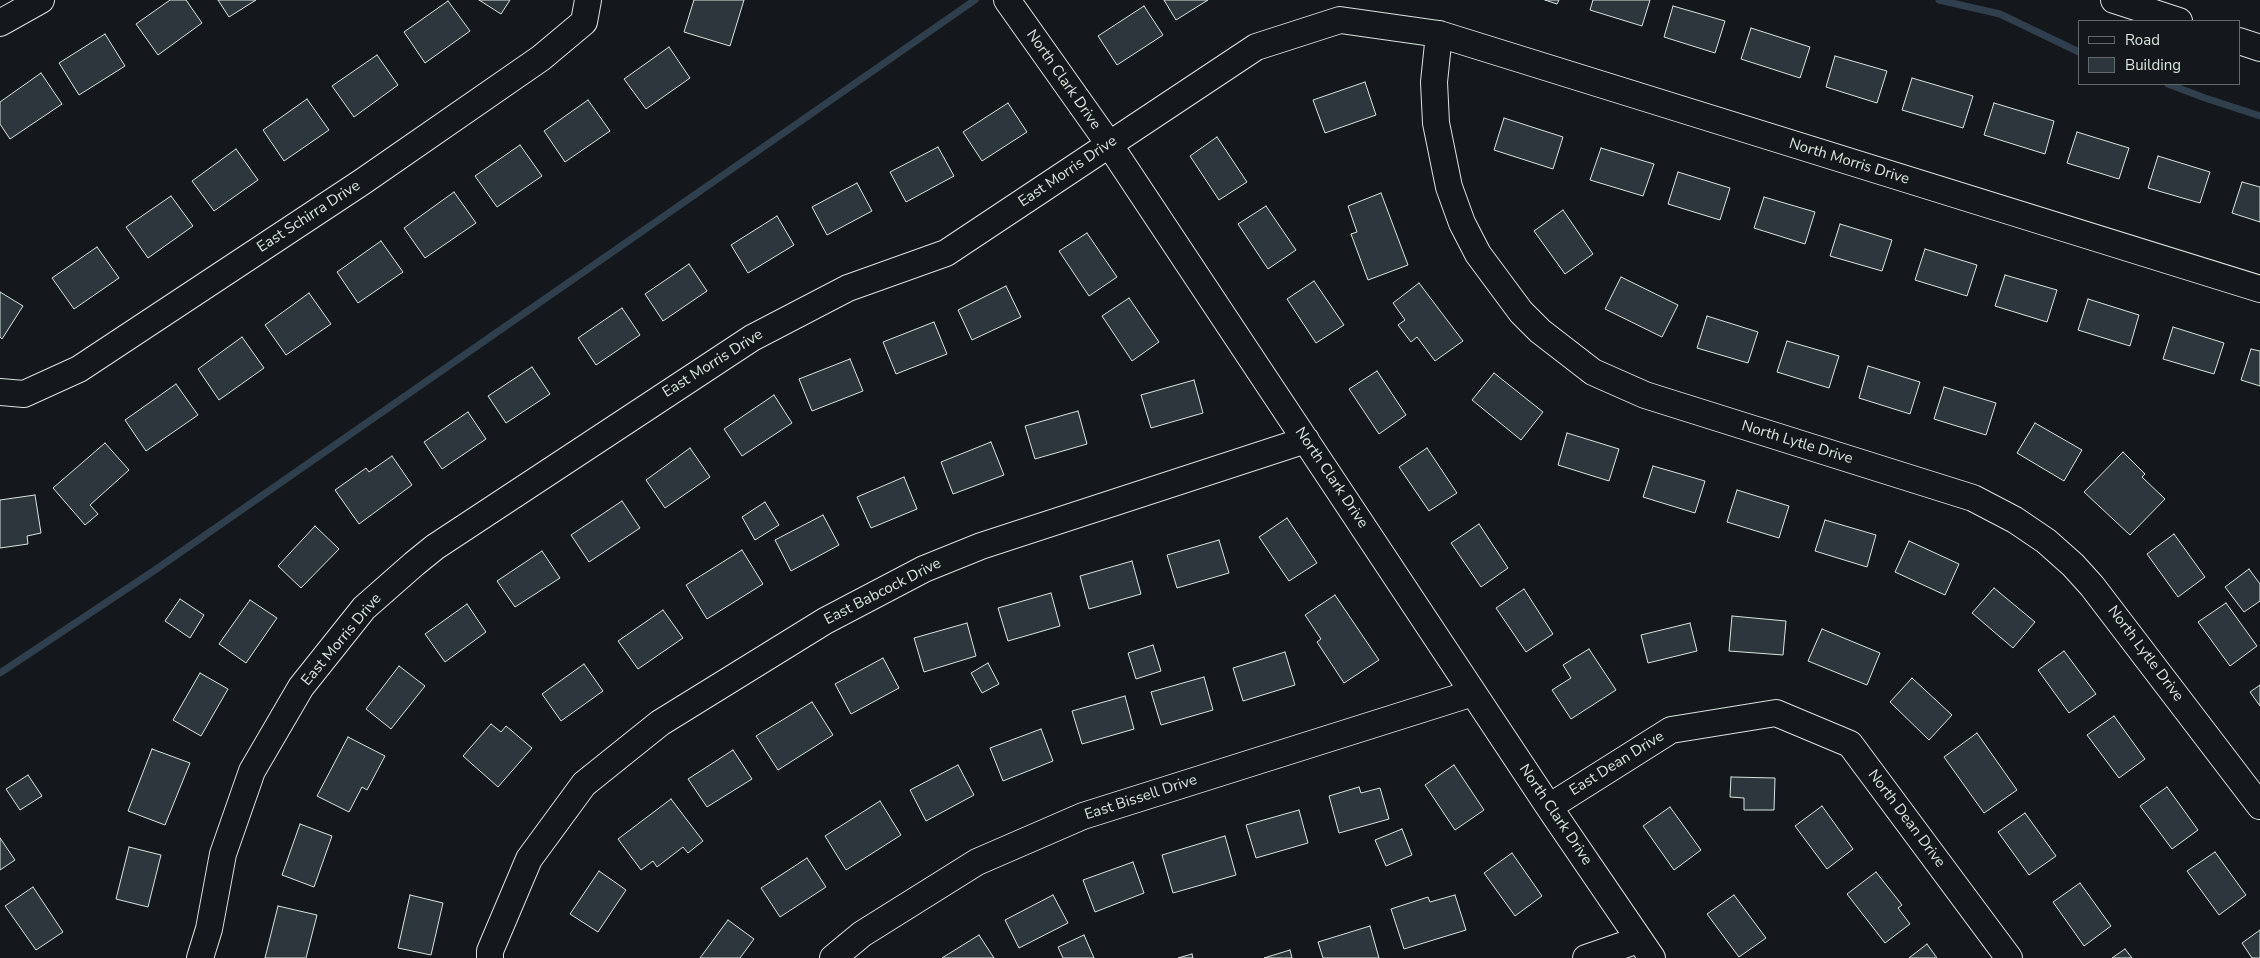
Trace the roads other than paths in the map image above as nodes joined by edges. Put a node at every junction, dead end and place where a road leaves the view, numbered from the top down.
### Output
1 (41, 0) edge
2 (588, 0) edge
3 (1007, 0) edge
4 (2114, 0) edge
5 (2176, 20) edge
6 (0, 23) edge
7 (1439, 34) junction
8 (2240, 41) edge
9 (2260, 48) edge
10 (1109, 144) junction
11 (2260, 289) edge
12 (0, 392) edge
13 (1306, 440) junction
14 (1473, 693) junction
15 (1776, 713) joint
16 (2260, 806) edge
17 (1549, 807) junction
18 (1645, 949) edge
19 (200, 958) edge
20 (490, 958) edge
21 (833, 958) edge
22 (1586, 958) edge
23 (2009, 958) edge

1 - 6 street
2 - 12 street, East Schirra Drive
3 - 10 street, North Clark Drive
4 - 5 street
7 - 10 street, East Morris Drive
7 - 11 street, North Morris Drive
7 - 16 street, North Lytle Drive
8 - 9 street
10 - 13 street, North Clark Drive
10 - 19 street, East Morris Drive
13 - 14 street, North Clark Drive
13 - 20 street, East Babcock Drive
14 - 17 street, North Clark Drive
14 - 21 street, East Bissell Drive
15 - 17 street, East Dean Drive
15 - 23 street, North Dean Drive
17 - 18 street, North Clark Drive
18 - 22 street

